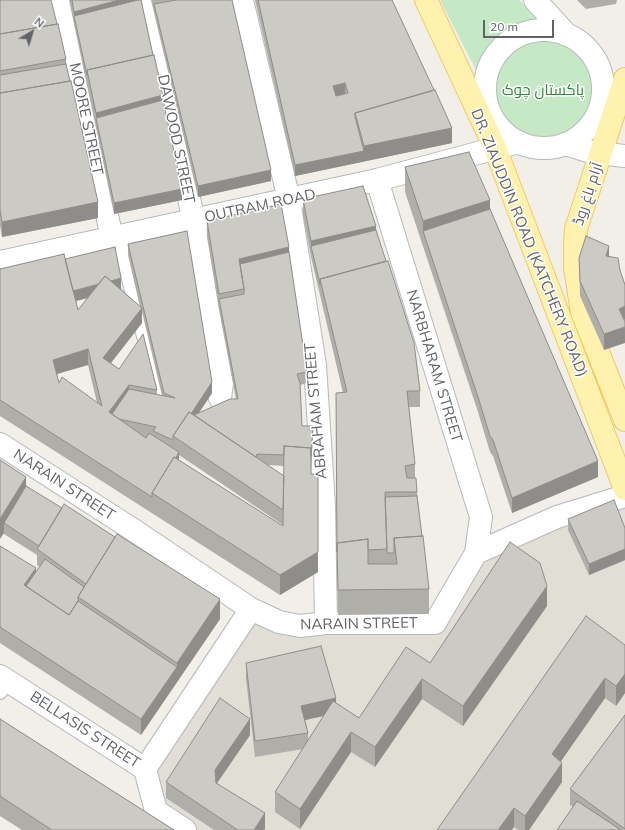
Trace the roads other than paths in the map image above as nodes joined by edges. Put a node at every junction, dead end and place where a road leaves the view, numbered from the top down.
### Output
1 (60, 0) edge
2 (145, 0) edge
3 (242, 0) edge
4 (426, 0) edge
5 (535, 0) edge
6 (567, 35) junction
7 (599, 70) junction
8 (624, 84) edge
9 (519, 142) junction
10 (565, 144) junction
11 (495, 148) junction
12 (602, 153) junction
13 (625, 156) edge
14 (377, 180) junction
15 (289, 200) junction
16 (194, 220) junction
17 (115, 238) junction
18 (0, 262) edge
19 (582, 312) joint
20 (220, 398) dead end
21 (161, 401) edge
22 (625, 420) edge
23 (0, 444) edge
24 (625, 489) edge
25 (625, 496) edge
26 (476, 553) junction
27 (251, 609) junction
28 (326, 623) junction
29 (3, 683) edge
30 (145, 769) junction
31 (185, 830) edge

1 - 17 street, MOORE STREET
2 - 16 street, DAWOOD STREET
3 - 15 street, ABRAHAM STREET
4 - 11 main road, DR. ZIAUDDIN ROAD (KATCHERY ROAD)
5 - 6 street
6 - 7 street
6 - 9 street
7 - 8 street
7 - 10 street
8 - 12 main road, آرام باغ روڈ
9 - 10 street
9 - 11 street, OUTRAM ROAD
10 - 12 street
11 - 14 street, OUTRAM ROAD
11 - 24 main road, DR. ZIAUDDIN ROAD (KATCHERY ROAD)
12 - 13 street
12 - 19 main road, آرام باغ روڈ
14 - 15 street, OUTRAM ROAD
14 - 26 street, NARBHARAM STREET
15 - 16 street, OUTRAM ROAD
15 - 28 street, ABRAHAM STREET
16 - 17 street, OUTRAM ROAD
16 - 20 street, DAWOOD STREET
17 - 18 street, OUTRAM ROAD
17 - 21 lane
19 - 22 main road, DR. ZIAUDDIN ROAD (KATCHERY ROAD)
23 - 27 street, NARAIN STREET
25 - 26 street
26 - 28 street, NARAIN STREET
27 - 28 street, NARAIN STREET
27 - 30 street
29 - 30 street, BELLASIS STREET
30 - 31 street, BELLASIS STREET

